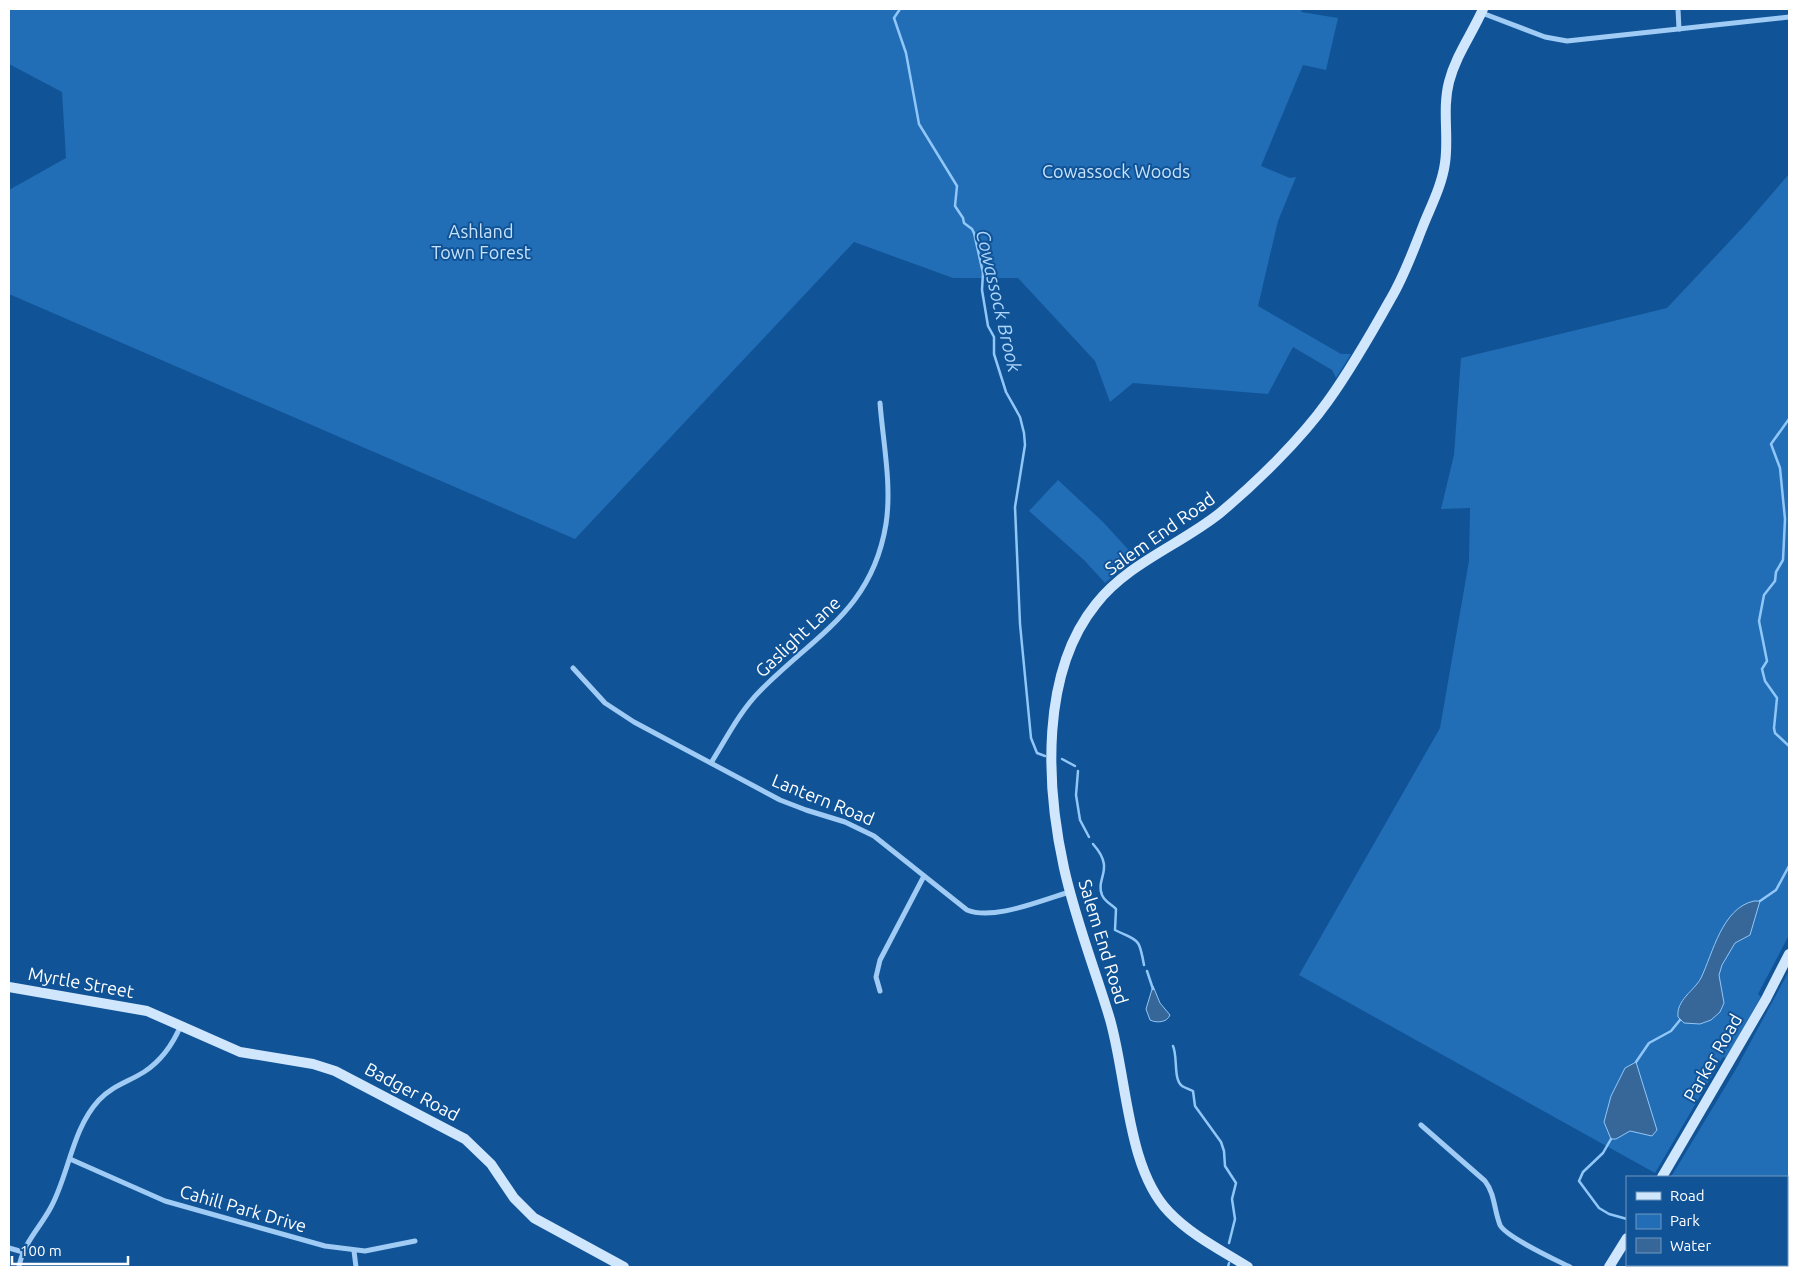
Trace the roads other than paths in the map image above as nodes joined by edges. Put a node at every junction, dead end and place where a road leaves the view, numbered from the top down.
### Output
1 (1678, 9) edge
2 (1483, 11) edge
3 (1789, 18) edge
4 (1679, 29) junction
5 (880, 403) dead end
6 (573, 668) dead end
7 (711, 763) junction
8 (924, 876) junction
9 (1070, 892) junction
10 (1789, 954) edge
11 (9, 987) edge
12 (880, 991) dead end
13 (147, 1011) joint
14 (181, 1025) junction
15 (1422, 1125) dead end
16 (70, 1160) junction
17 (1663, 1176) edge
18 (1626, 1240) edge
19 (415, 1241) dead end
20 (9, 1248) edge
21 (354, 1251) junction
22 (23, 1252) junction
23 (19, 1267) edge
24 (356, 1267) edge
25 (624, 1267) edge
26 (1248, 1267) edge
27 (1570, 1267) edge
28 (1609, 1267) edge

1 - 4 street
2 - 4 street
2 - 9 street, Salem End Road
3 - 4 street
5 - 7 street, Gaslight Lane
6 - 7 street, Lantern Road
7 - 8 street, Lantern Road
8 - 9 street, Lantern Road
8 - 12 street
9 - 26 street, Salem End Road
10 - 17 street, Parker Road
11 - 13 street, Myrtle Street
13 - 14 street, Badger Road
14 - 16 street
14 - 25 street, Badger Road
15 - 27 street
16 - 21 street, Cahill Park Drive
16 - 22 street
18 - 28 street
19 - 21 street, Cahill Park Drive
20 - 22 street
21 - 24 street
22 - 23 street

